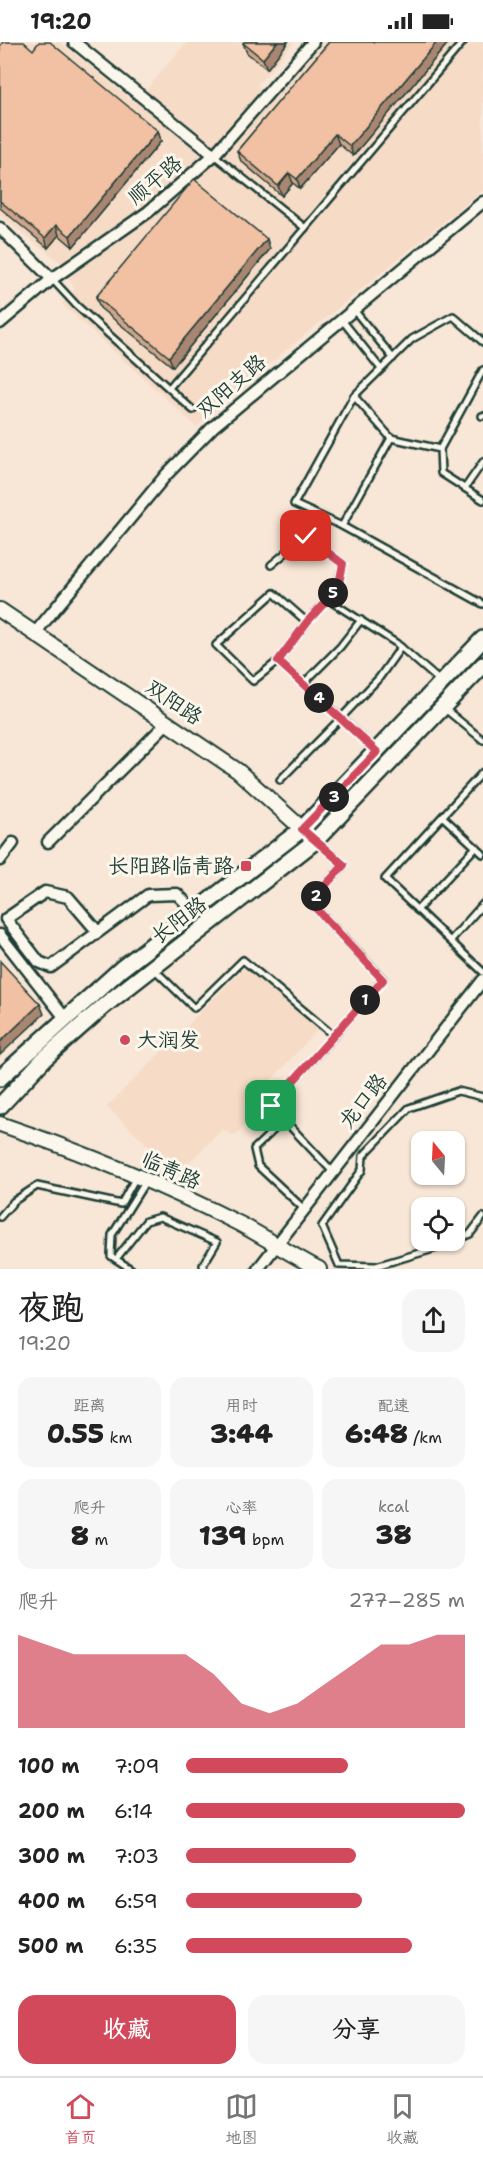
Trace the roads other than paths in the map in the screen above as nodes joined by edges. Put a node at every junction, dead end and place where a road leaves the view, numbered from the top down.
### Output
1 (74, 42) edge
2 (313, 42) edge
3 (463, 42) edge
4 (214, 155) junction
5 (483, 202) edge
6 (0, 228) edge
7 (305, 228) junction
8 (52, 279) junction
9 (353, 309) junction
10 (341, 319) junction
11 (0, 324) edge
12 (483, 342) edge
13 (393, 358) junction
14 (381, 369) junction
15 (483, 370) edge
16 (169, 388) junction
17 (354, 396) junction
18 (193, 410) dead end
19 (391, 438) junction
20 (440, 449) junction
21 (483, 462) edge
22 (465, 488) junction
23 (483, 500) edge
24 (342, 526) junction
25 (271, 565) dead end
26 (327, 599) junction
27 (483, 604) edge
28 (0, 610) edge
29 (361, 620) junction
30 (307, 622) junction
31 (35, 633) junction
32 (483, 639) edge
33 (401, 647) junction
34 (278, 661) junction
35 (483, 665) edge
36 (442, 683) junction
37 (303, 684) junction
38 (444, 708) junction
39 (340, 718) junction
40 (168, 722) junction
41 (483, 740) edge
42 (377, 752) junction
43 (483, 772) edge
44 (280, 780) dead end
45 (443, 816) junction
46 (302, 829) junction
47 (315, 841) junction
48 (48, 842) dead end
49 (13, 843) dead end
50 (476, 848) junction
51 (483, 854) edge
52 (0, 860) edge
53 (483, 904) edge
54 (417, 910) junction
55 (195, 912) junction
56 (98, 932) junction
57 (0, 935) edge
58 (450, 940) junction
59 (152, 967) junction
60 (483, 972) edge
61 (483, 980) edge
62 (64, 1018) junction
63 (334, 1036) junction
64 (0, 1078) edge
65 (483, 1097) edge
66 (0, 1106) edge
67 (284, 1120) junction
68 (0, 1124) edge
69 (333, 1172) junction
70 (141, 1179) junction
71 (304, 1209) junction
72 (0, 1217) edge
73 (483, 1217) edge
74 (275, 1246) junction
75 (116, 1259) junction
76 (131, 1269) edge
77 (204, 1269) edge
78 (258, 1269) edge
79 (319, 1269) edge

1 - 4 street
2 - 4 street, 顺平路
3 - 7 lane
4 - 7 lane
4 - 8 street, 顺平路
5 - 9 street, 双阳支路
6 - 8 street
7 - 16 lane
8 - 11 street, 顺平路
8 - 16 lane
9 - 10 street, 双阳支路
9 - 13 lane
10 - 14 lane
10 - 31 street, 双阳支路
12 - 13 lane
13 - 14 lane
14 - 17 lane
15 - 20 lane
16 - 18 lane
17 - 19 lane
17 - 24 lane
19 - 20 lane
19 - 24 lane
20 - 22 lane
21 - 22 lane
22 - 23 lane
24 - 27 lane
25 - 26 lane
26 - 29 lane
26 - 30 lane
28 - 31 street, 双阳路
29 - 33 lane
29 - 37 lane
30 - 34 lane
30 - 34 lane
31 - 40 street, 双阳路
32 - 36 main road, 长阳路
33 - 36 lane
33 - 39 lane
34 - 37 lane
35 - 38 main road, 长阳路
36 - 42 main road, 长阳路
37 - 39 lane
38 - 41 lane
38 - 47 main road, 长阳路
39 - 42 lane
39 - 44 lane
40 - 46 street, 双阳路
40 - 48 street
42 - 46 main road, 长阳路
43 - 45 lane
45 - 50 lane
45 - 54 lane
46 - 47 street, 双阳路
46 - 55 main road, 长阳路
47 - 59 main road, 长阳路
47 - 63 lane
49 - 52 street
50 - 51 lane
50 - 54 lane
53 - 58 lane
54 - 58 lane
55 - 56 street
55 - 62 main road, 长阳路
56 - 56 street
57 - 62 street
58 - 60 lane
59 - 63 lane
59 - 66 main road, 长阳路
61 - 69 street, 龙口路
62 - 64 main road, 长阳路
63 - 67 lane
65 - 73 lane
67 - 69 lane
67 - 71 lane
68 - 70 street, 临青路
69 - 71 street, 龙口路
70 - 72 lane
70 - 74 street, 临青路
70 - 75 lane
71 - 74 street, 龙口路
74 - 78 street, 龙口路
74 - 79 street, 临青路
75 - 76 lane
75 - 77 lane

